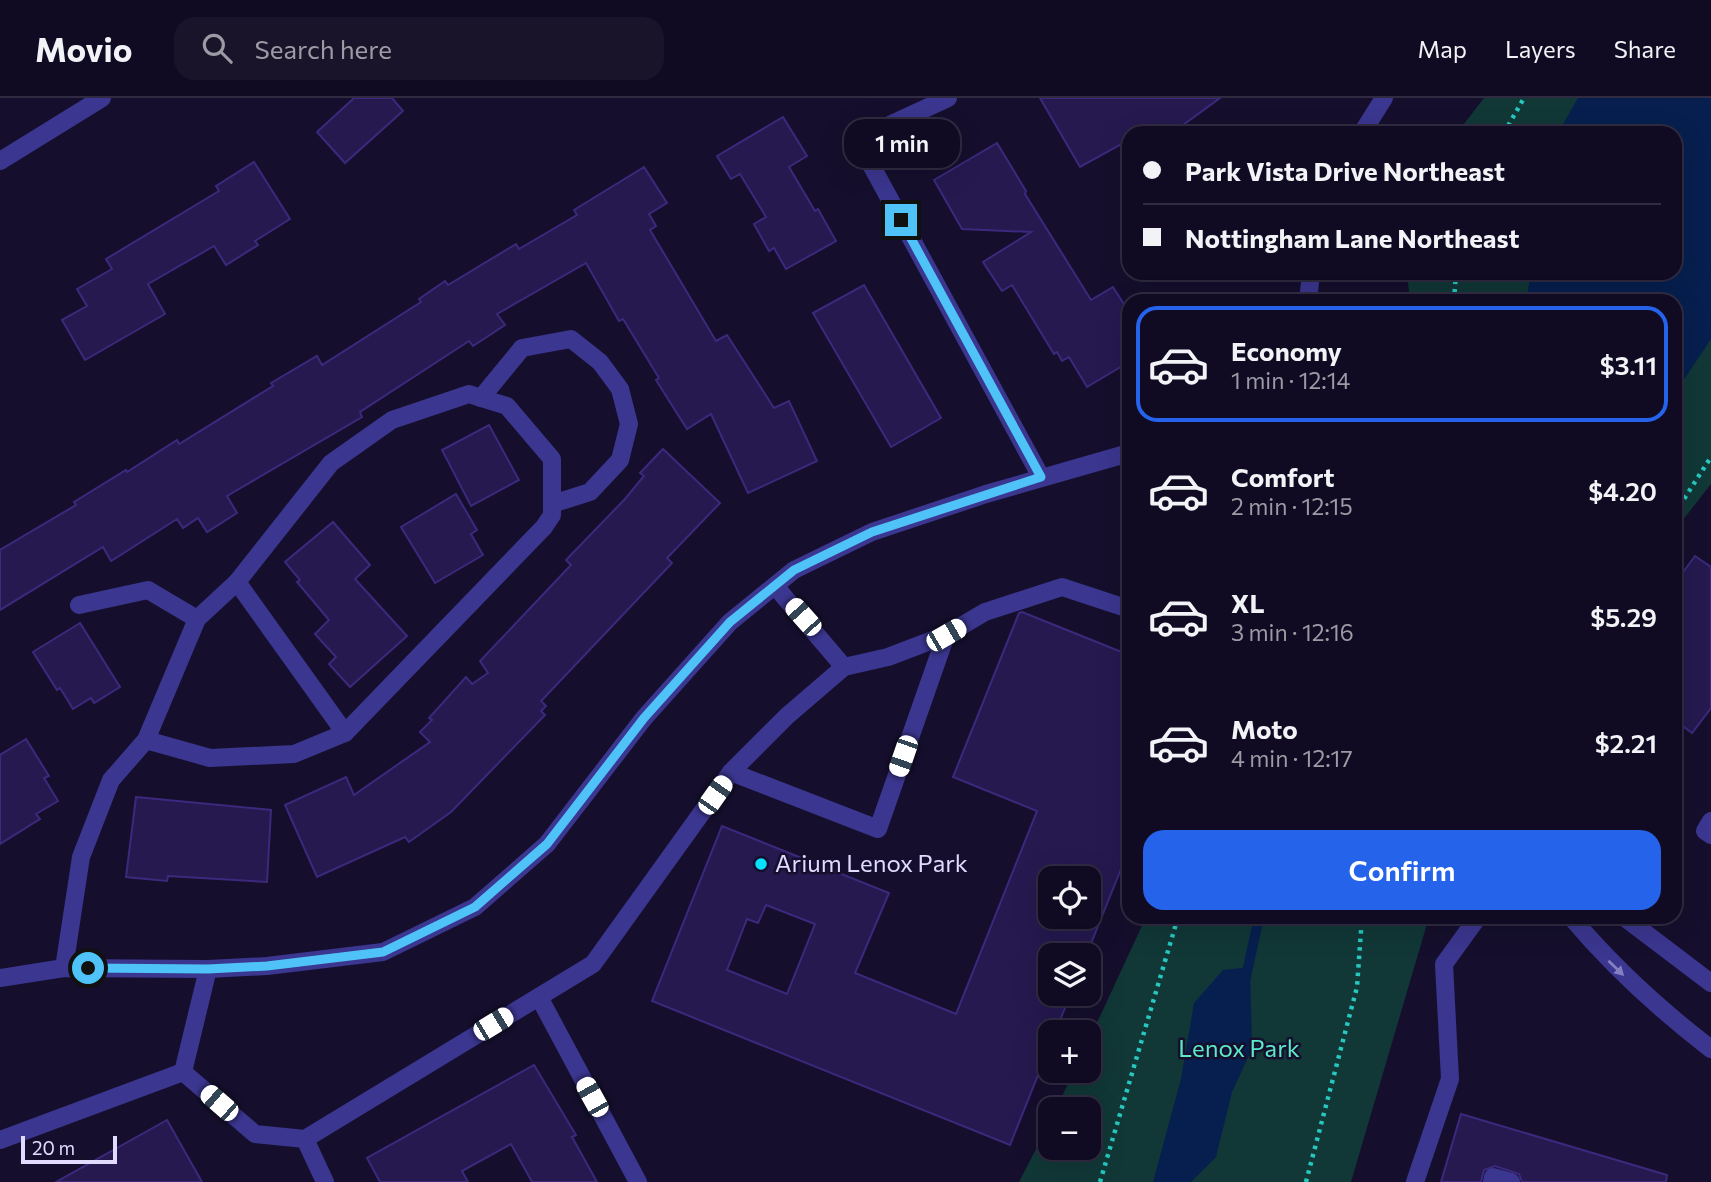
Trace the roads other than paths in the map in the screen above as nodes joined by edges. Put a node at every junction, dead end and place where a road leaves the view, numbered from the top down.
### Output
1 (102, 98) edge
2 (947, 98) edge
3 (1384, 98) edge
4 (1366, 126) edge
5 (0, 161) edge
6 (481, 398) junction
7 (1122, 455) edge
8 (1041, 477) junction
9 (552, 504) junction
10 (237, 582) junction
11 (775, 586) junction
12 (79, 605) dead end
13 (1122, 608) edge
14 (197, 619) junction
15 (946, 635) junction
16 (844, 667) junction
17 (345, 733) junction
18 (146, 740) junction
19 (731, 772) junction
20 (1711, 821) edge
21 (1711, 835) edge
22 (1473, 924) edge
23 (1577, 924) edge
24 (1633, 924) edge
25 (64, 968) junction
26 (208, 969) junction
27 (0, 978) edge
28 (1711, 984) edge
29 (539, 997) junction
30 (1711, 1049) edge
31 (183, 1072) junction
32 (305, 1139) junction
33 (0, 1140) edge
34 (1492, 1179) edge
35 (324, 1182) edge
36 (638, 1182) edge
37 (1415, 1182) edge
38 (1511, 1182) edge

1 - 5 street
2 - 8 street
3 - 4 street
6 - 9 street
6 - 9 street
6 - 10 street
7 - 8 street
8 - 11 street
9 - 17 street
10 - 14 street
10 - 17 street
11 - 16 street
11 - 26 street
12 - 14 street
13 - 15 street
14 - 18 street
15 - 16 street
15 - 19 street
16 - 19 street
17 - 18 street
18 - 25 street
19 - 29 street
20 - 21 street
22 - 37 street
23 -> 30 street
24 - 28 street
25 - 26 street
25 - 27 street
26 - 31 street
29 - 32 street
29 - 36 street
31 - 32 street
31 - 33 street
32 - 35 street
34 - 38 street

